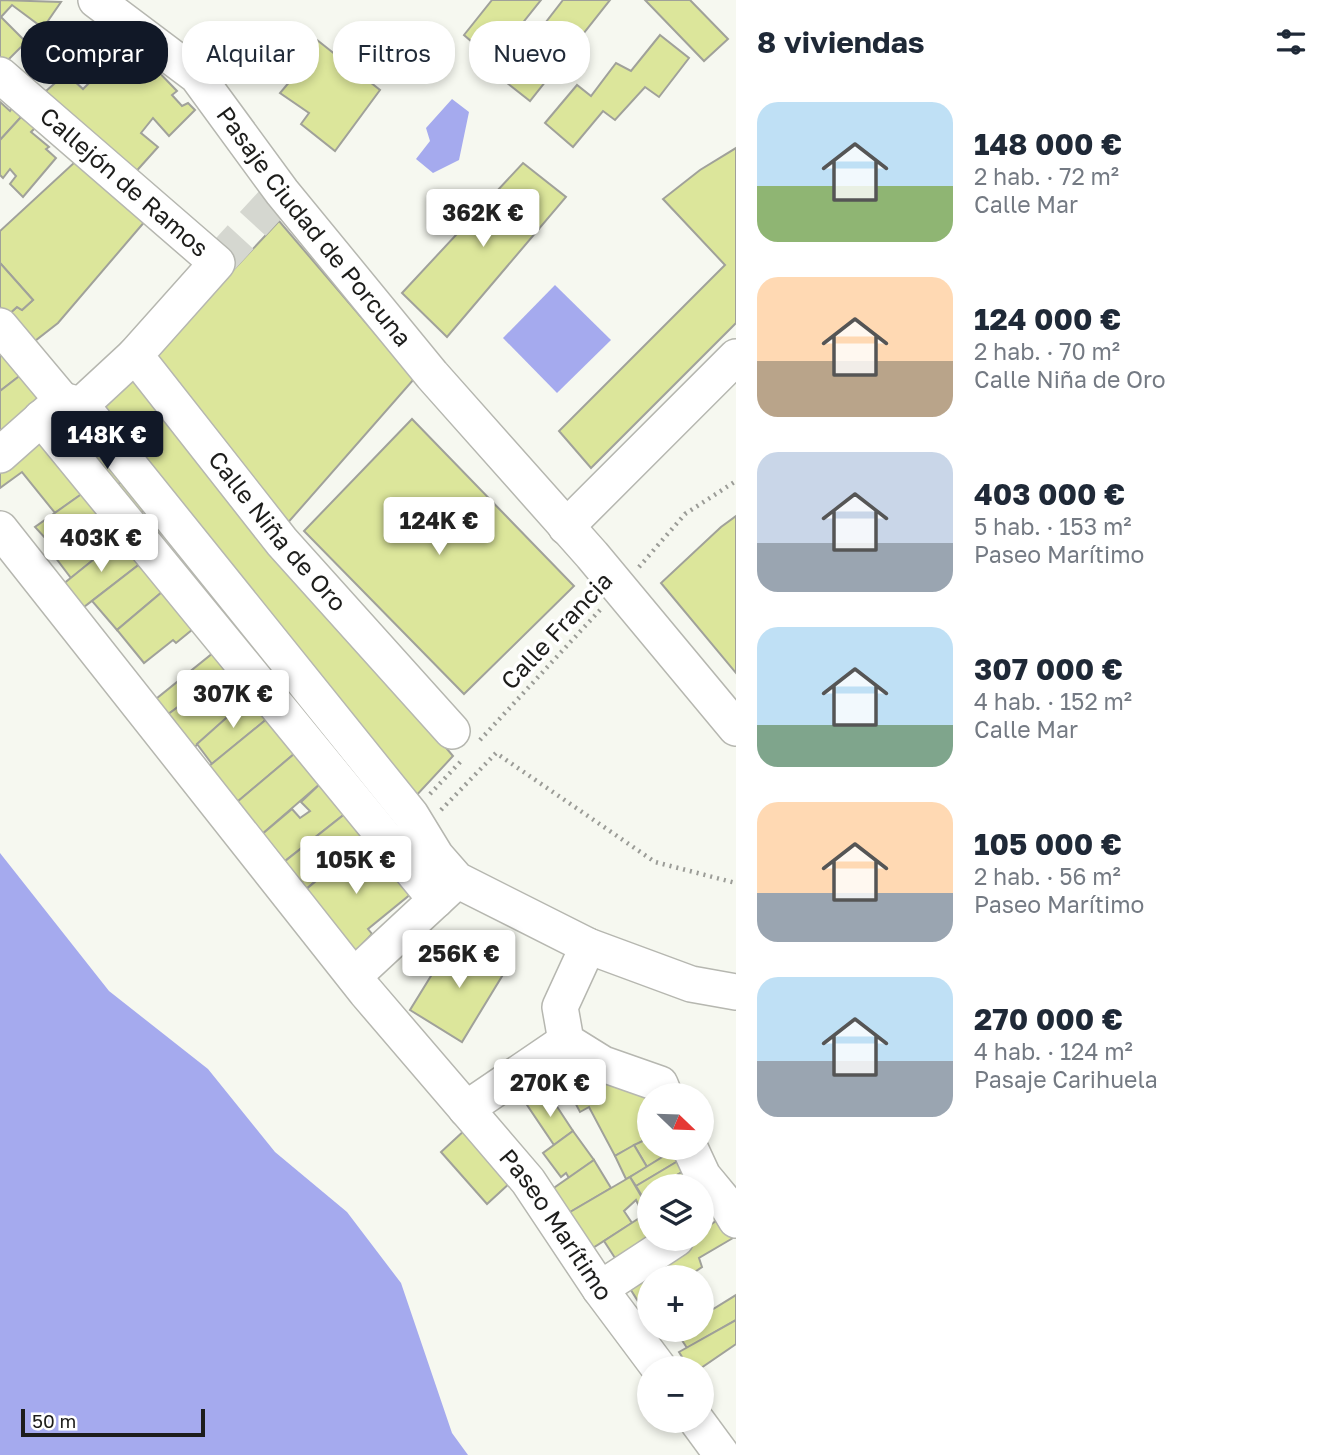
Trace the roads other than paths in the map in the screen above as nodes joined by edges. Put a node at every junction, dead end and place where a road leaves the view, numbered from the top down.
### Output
1 (96, 0) edge
2 (0, 75) edge
3 (0, 326) edge
4 (135, 355) junction
5 (736, 357) edge
6 (61, 408) junction
7 (0, 455) edge
8 (566, 527) junction
9 (0, 529) edge
10 (736, 728) edge
11 (452, 731) dead end
12 (446, 890) junction
13 (588, 946) junction
14 (354, 976) junction
15 (736, 992) edge
16 (566, 1041) junction
17 (657, 1083) edge
18 (466, 1109) junction
19 (696, 1160) edge
20 (722, 1216) edge
21 (658, 1251) edge
22 (600, 1289) junction
23 (650, 1356) edge
24 (706, 1433) edge
25 (722, 1455) edge

1 - 8 street, Pasaje Ciudad de Porcuna
2 - 4 street, Callejón de Ramos
3 - 6 street
4 - 6 street
4 - 11 street, Calle Niña de Oro
5 - 8 street
6 - 7 street
6 - 12 street
6 - 12 street
8 - 10 street, Pasaje Ciudad de Porcuna
9 - 14 street, Paseo Marítimo
12 - 13 street
12 - 14 street
13 - 15 street
13 - 16 street
14 - 18 street, Paseo Marítimo
16 - 17 street
16 - 18 street
18 - 22 street, Paseo Marítimo
19 - 20 street
21 - 22 street
22 - 23 street, Paseo Marítimo
24 - 25 street

